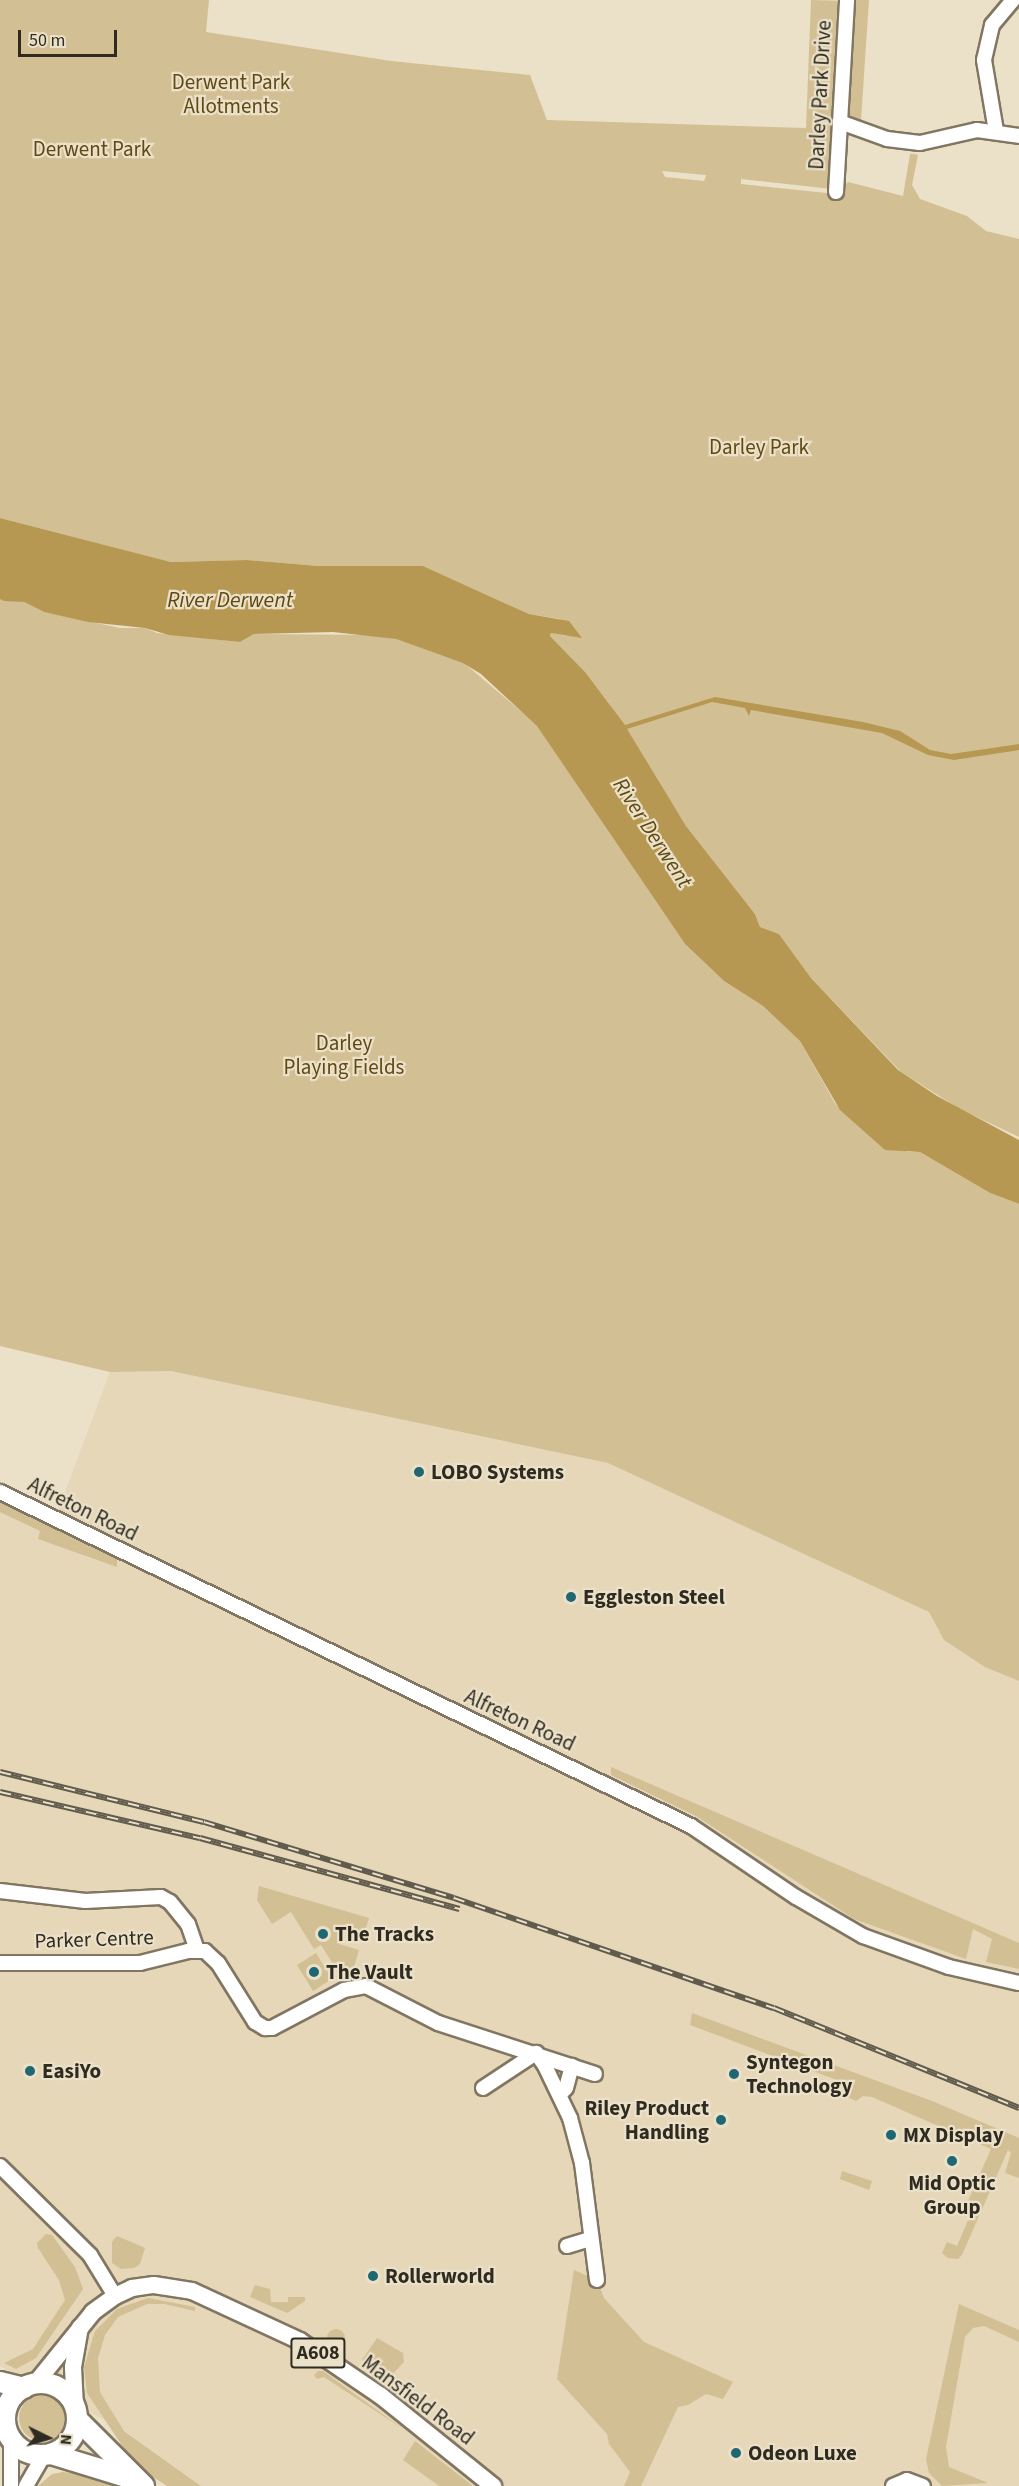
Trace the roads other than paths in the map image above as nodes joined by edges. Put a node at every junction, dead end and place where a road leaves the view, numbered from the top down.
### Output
1 (847, 0) edge
2 (1013, 0) edge
3 (840, 122) junction
4 (996, 131) junction
5 (1019, 136) edge
6 (836, 192) dead end
7 (0, 1492) edge
8 (0, 1891) edge
9 (197, 1950) junction
10 (0, 1963) edge
11 (1019, 1983) edge
12 (536, 2054) junction
13 (572, 2066) junction
14 (595, 2074) dead end
15 (483, 2088) dead end
16 (560, 2094) junction
17 (0, 2166) edge
18 (590, 2239) junction
19 (567, 2246) dead end
20 (597, 2280) dead end
21 (115, 2296) junction
22 (80, 2328) junction
23 (0, 2382) edge
24 (30, 2386) junction
25 (76, 2413) junction
26 (6, 2430) edge
27 (47, 2455) junction
28 (138, 2482) edge
29 (10, 2486) edge
30 (26, 2486) edge
31 (493, 2486) edge
32 (894, 2486) edge
33 (923, 2486) edge

1 - 3 street, Darley Park Drive
2 - 4 street
3 - 4 street
3 - 6 street, Darley Park Drive
4 - 5 street
7 - 11 street, Alfreton Road
8 - 9 street, Parker Centre
9 - 10 street, Parker Centre
9 - 12 street
12 - 13 street
12 - 15 street
12 - 16 street
13 - 14 street
13 - 16 street
16 - 18 street
17 - 21 street
18 - 19 street
18 - 20 street
21 - 22 main road, Mansfield Road / A608
21 - 31 main road, Mansfield Road / A608
22 - 24 main road, Mansfield Road / A608
22 - 25 main road
23 - 24 highway
24 - 25 highway
24 - 26 highway
25 - 27 highway
25 - 28 highway
26 - 27 highway
26 - 29 street
27 - 28 highway
27 - 30 street
32 - 33 street

